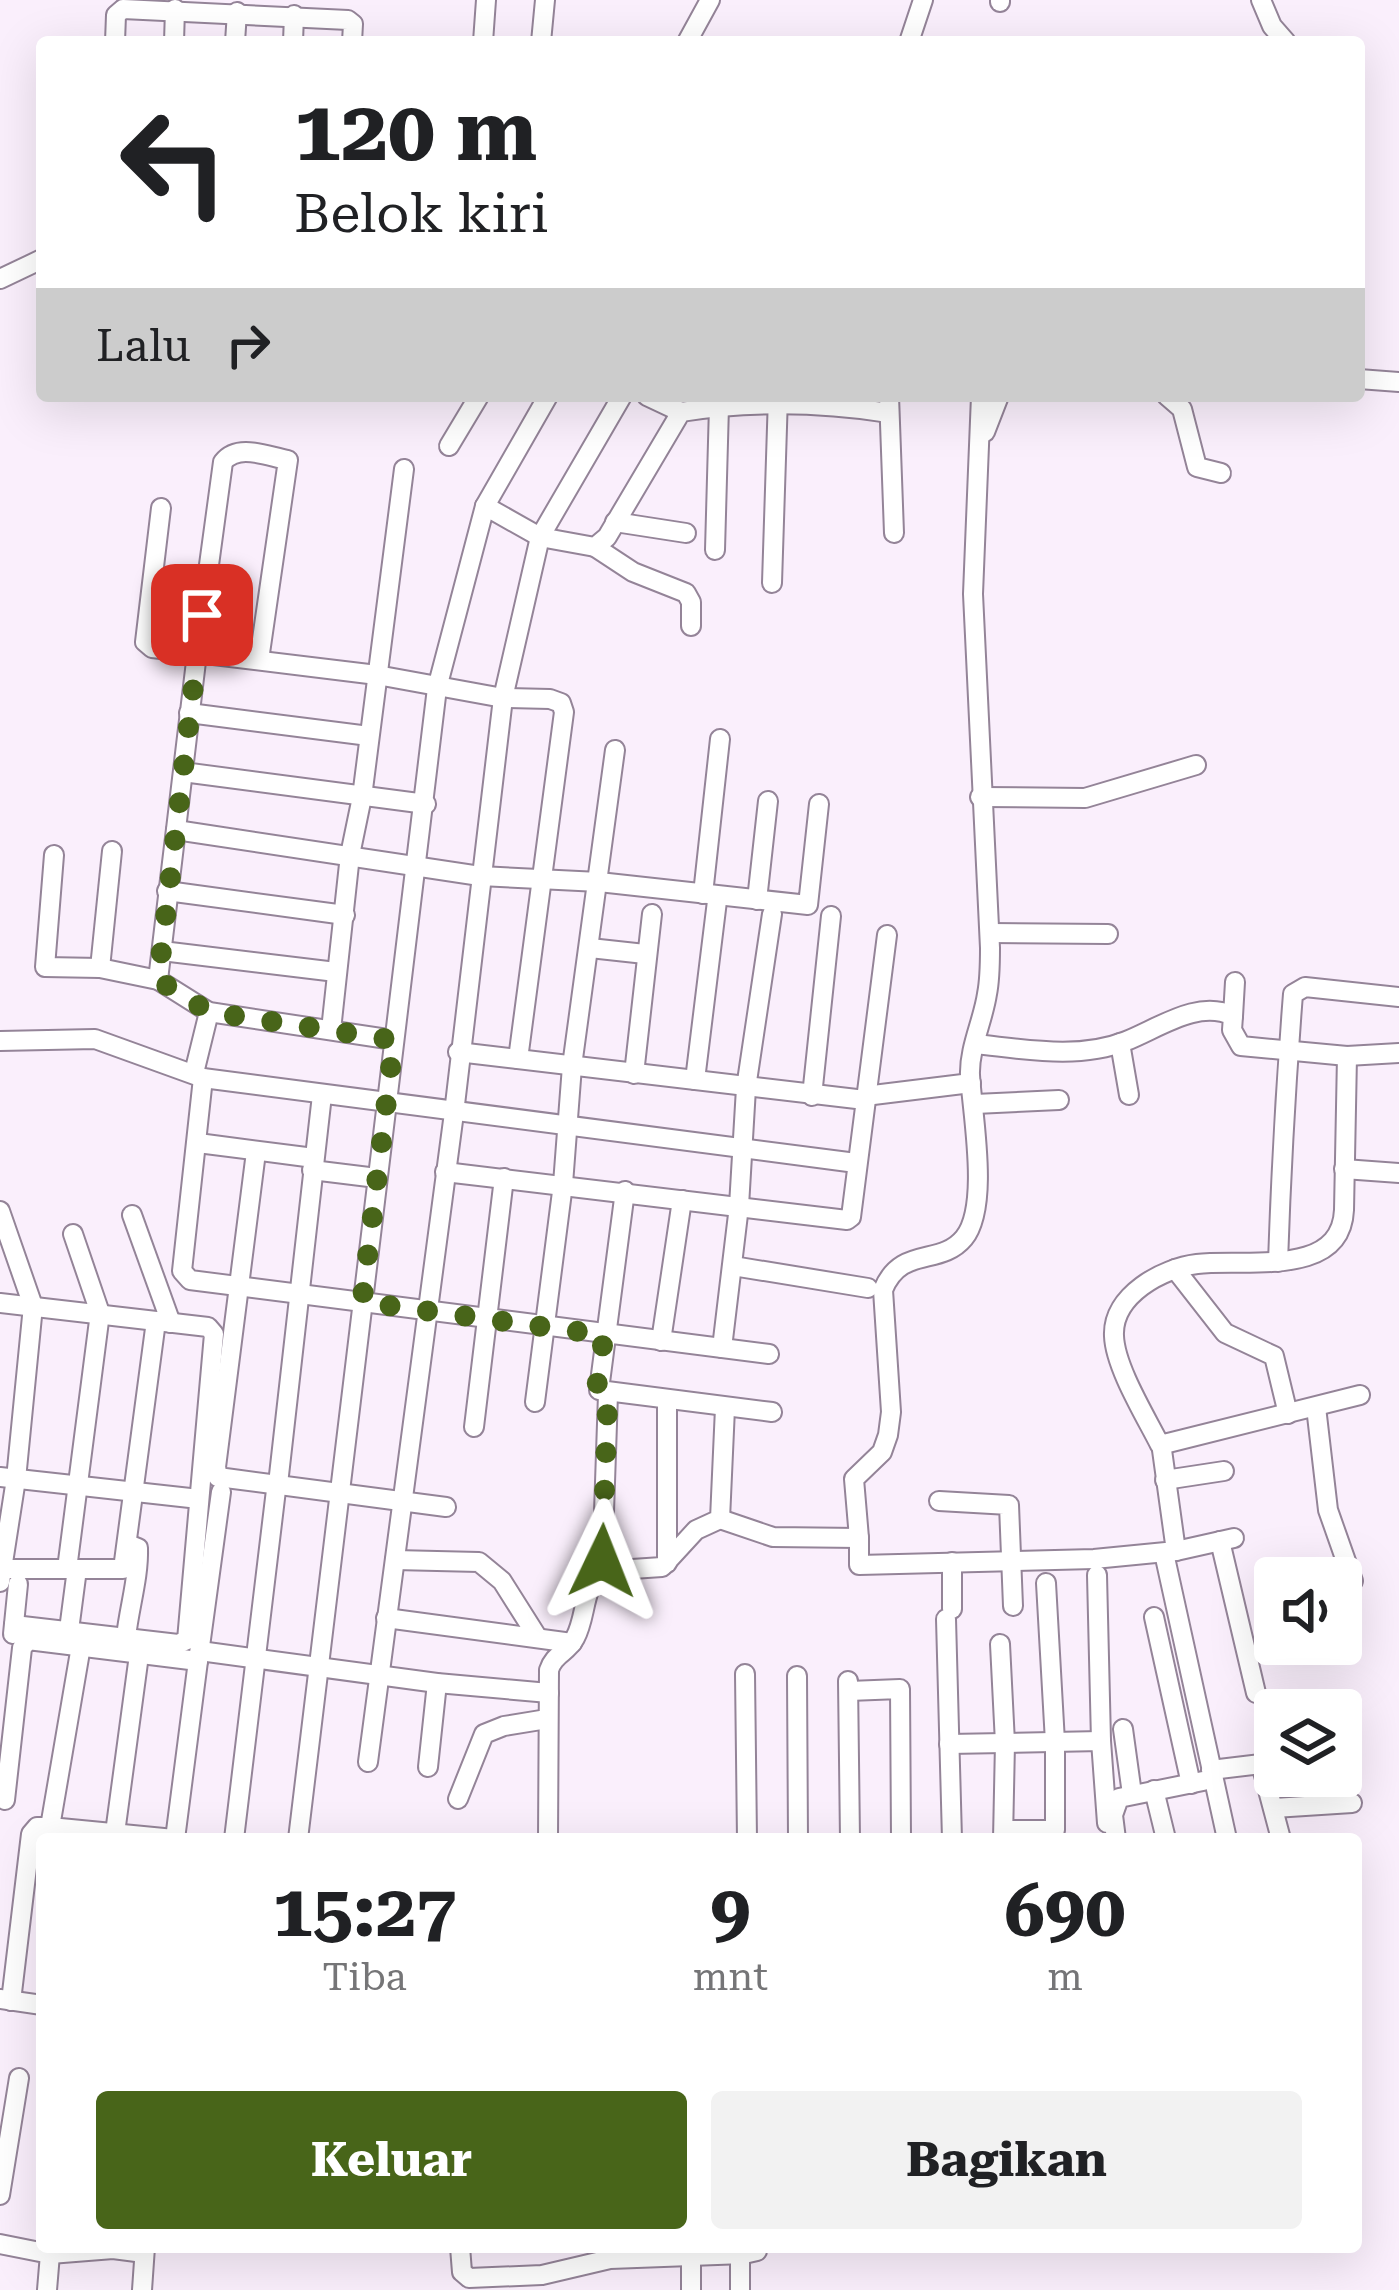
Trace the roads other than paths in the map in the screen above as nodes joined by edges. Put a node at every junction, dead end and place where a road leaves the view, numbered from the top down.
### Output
1 (486, 0) edge
2 (545, 0) edge
3 (710, 0) edge
4 (923, 0) edge
5 (1261, 0) edge
6 (175, 9) junction
7 (237, 12) junction
8 (294, 15) junction
9 (116, 36) edge
10 (174, 36) edge
11 (235, 36) edge
12 (293, 36) edge
13 (352, 36) edge
14 (483, 36) edge
15 (542, 36) edge
16 (690, 36) edge
17 (911, 36) edge
18 (1280, 36) edge
19 (36, 262) edge
20 (0, 279) edge
21 (1365, 379) edge
22 (1399, 382) edge
23 (475, 402) edge
24 (545, 402) edge
25 (619, 402) edge
26 (660, 402) edge
27 (758, 402) edge
28 (778, 402) edge
29 (858, 402) edge
30 (981, 402) edge
31 (996, 402) edge
32 (1174, 402) edge
33 (889, 405) edge
34 (719, 406) junction
35 (681, 412) junction
36 (979, 441) junction
37 (449, 446) dead end
38 (404, 469) dead end
39 (1221, 473) dead end
40 (485, 506) junction
41 (160, 508) dead end
42 (615, 522) junction
43 (686, 533) dead end
44 (894, 533) dead end
45 (541, 537) junction
46 (595, 547) junction
47 (715, 550) dead end
48 (772, 583) dead end
49 (691, 626) dead end
50 (197, 653) junction
51 (260, 660) junction
52 (377, 675) junction
53 (437, 688) junction
54 (502, 698) junction
55 (189, 713) junction
56 (369, 736) junction
57 (720, 739) dead end
58 (615, 750) dead end
59 (1196, 764) dead end
60 (183, 772) junction
61 (362, 796) junction
62 (980, 797) junction
63 (768, 801) dead end
64 (426, 804) junction
65 (819, 804) dead end
66 (176, 830) junction
67 (112, 851) dead end
68 (54, 855) dead end
69 (350, 855) junction
70 (417, 864) junction
71 (480, 876) junction
72 (539, 878) junction
73 (599, 883) junction
74 (167, 891) junction
75 (710, 897) junction
76 (765, 907) junction
77 (652, 914) dead end
78 (345, 915) junction
79 (831, 916) dead end
80 (990, 933) junction
81 (1108, 934) dead end
82 (887, 935) dead end
83 (590, 948) junction
84 (162, 951) junction
85 (645, 954) junction
86 (100, 968) junction
87 (336, 972) junction
88 (158, 980) junction
89 (1235, 982) dead end
90 (1399, 997) edge
91 (209, 1012) junction
92 (1233, 1016) junction
93 (331, 1030) junction
94 (394, 1040) junction
95 (0, 1041) edge
96 (1120, 1043) junction
97 (975, 1044) junction
98 (1291, 1050) junction
99 (458, 1052) junction
100 (1399, 1053) edge
101 (1347, 1056) junction
102 (518, 1059) junction
103 (572, 1066) junction
104 (634, 1074) junction
105 (199, 1076) junction
106 (694, 1080) junction
107 (971, 1083) junction
108 (746, 1088) junction
109 (322, 1095) junction
110 (1130, 1095) dead end
111 (812, 1096) junction
112 (865, 1098) junction
113 (1059, 1100) dead end
114 (388, 1104) junction
115 (975, 1104) junction
116 (454, 1113) junction
117 (568, 1127) junction
118 (198, 1142) junction
119 (743, 1148) junction
120 (256, 1151) junction
121 (856, 1162) junction
122 (313, 1164) junction
123 (1344, 1169) junction
124 (446, 1172) junction
125 (1399, 1172) edge
126 (377, 1178) junction
127 (504, 1178) junction
128 (563, 1184) junction
129 (625, 1191) junction
130 (682, 1200) junction
131 (739, 1206) junction
132 (0, 1211) edge
133 (132, 1215) dead end
134 (73, 1234) dead end
135 (1278, 1262) junction
136 (733, 1266) junction
137 (1175, 1269) junction
138 (240, 1288) junction
139 (868, 1288) dead end
140 (296, 1296) junction
141 (362, 1302) junction
142 (0, 1303) edge
143 (33, 1306) junction
144 (425, 1311) junction
145 (100, 1313) junction
146 (484, 1321) junction
147 (164, 1322) junction
148 (544, 1328) junction
149 (604, 1335) junction
150 (661, 1341) junction
151 (722, 1348) junction
152 (770, 1354) dead end
153 (608, 1394) junction
154 (1360, 1395) dead end
155 (667, 1400) junction
156 (535, 1402) dead end
157 (1316, 1407) junction
158 (725, 1408) junction
159 (772, 1412) dead end
160 (1288, 1414) junction
161 (474, 1427) dead end
162 (1162, 1450) dead end
163 (1224, 1471) dead end
164 (8, 1478) edge
165 (1165, 1480) junction
166 (75, 1486) junction
167 (277, 1487) junction
168 (340, 1491) junction
169 (135, 1492) junction
170 (220, 1492) dead end
171 (199, 1499) junction
172 (402, 1500) junction
173 (939, 1501) dead end
174 (446, 1507) dead end
175 (720, 1519) junction
176 (859, 1538) junction
177 (128, 1545) junction
178 (1170, 1552) junction
179 (1345, 1557) edge
180 (395, 1560) junction
181 (1010, 1560) junction
182 (952, 1562) junction
183 (667, 1564) junction
184 (2, 1569) edge
185 (72, 1569) junction
186 (602, 1571) junction
187 (1097, 1576) dead end
188 (1046, 1582) dead end
189 (9, 1583) edge
190 (1013, 1606) dead end
191 (1178, 1612) junction
192 (1154, 1617) junction
193 (386, 1618) junction
194 (1130, 1623) dead end
195 (14, 1625) junction
196 (75, 1638) junction
197 (538, 1639) junction
198 (572, 1643) junction
199 (1000, 1644) dead end
200 (135, 1646) junction
201 (199, 1656) junction
202 (258, 1660) junction
203 (319, 1668) junction
204 (4, 1673) edge
205 (377, 1674) junction
206 (745, 1674) dead end
207 (797, 1676) dead end
208 (437, 1683) junction
209 (1255, 1689) edge
210 (549, 1693) junction
211 (548, 1719) junction
212 (3, 1729) edge
213 (1123, 1729) dead end
214 (1055, 1742) junction
215 (1101, 1742) junction
216 (949, 1744) junction
217 (1005, 1744) junction
218 (368, 1762) dead end
219 (428, 1767) dead end
220 (1212, 1775) junction
221 (1191, 1784) junction
222 (1154, 1790) junction
223 (1132, 1794) junction
224 (458, 1799) dead end
225 (5, 1800) dead end
226 (1352, 1804) dead end
227 (1274, 1808) junction
228 (50, 1827) junction
229 (1111, 1831) edge
230 (78, 1833) edge
231 (115, 1833) edge
232 (176, 1833) edge
233 (235, 1833) edge
234 (299, 1833) edge
235 (548, 1833) edge
236 (747, 1833) edge
237 (798, 1833) edge
238 (850, 1833) edge
239 (901, 1833) edge
240 (952, 1833) edge
241 (1004, 1833) edge
242 (1017, 1833) edge
243 (1165, 1833) edge
244 (1226, 1833) edge
245 (1280, 1833) edge
246 (5, 2000) edge
247 (36, 2004) edge
248 (19, 2078) dead end
249 (0, 2195) edge
250 (0, 2244) edge
251 (36, 2251) edge
252 (45, 2253) edge
253 (60, 2253) edge
254 (144, 2253) edge
255 (460, 2253) edge
256 (725, 2253) edge
257 (748, 2253) edge
258 (50, 2254) junction
259 (691, 2256) junction
260 (47, 2290) edge
261 (142, 2290) edge
262 (691, 2290) edge
263 (740, 2290) edge

1 - 14 street
2 - 15 street
3 - 16 street
4 - 17 street
5 - 18 street
6 - 7 street
6 - 9 street
6 - 10 street
7 - 8 street
7 - 11 street
8 - 12 street
8 - 13 street
19 - 20 street
21 - 22 street
23 - 37 street
24 - 40 street
25 - 45 street
26 - 35 street
27 - 34 street
28 - 48 street
29 - 33 street
30 - 36 street
31 - 36 street
32 - 39 street
33 - 44 street
34 - 35 street
34 - 47 street
35 - 42 street
36 - 62 street
38 - 52 street
40 - 45 street
40 - 53 street
41 - 50 street
42 - 43 street
42 - 46 street
45 - 46 street
45 - 54 street
46 - 49 street
50 - 51 street
50 - 51 street
50 - 55 street
51 - 52 street
52 - 53 street
52 - 56 street
53 - 54 street
53 - 64 street
54 - 71 street
54 - 72 street
55 - 56 street
55 - 60 street
56 - 61 street
57 - 75 street
58 - 73 street
59 - 62 street
60 - 61 street
60 - 66 street
61 - 64 street
61 - 69 street
62 - 80 street
63 - 76 street
64 - 70 street
65 - 76 street
66 - 69 street
66 - 74 street
67 - 86 street
68 - 86 street
69 - 70 street
69 - 78 street
70 - 71 street
70 - 94 street
71 - 72 street
71 - 99 street
72 - 73 street
72 - 102 street
73 - 75 street
73 - 83 street
74 - 78 street
74 - 84 street
75 - 76 street
75 - 106 street
76 - 108 street
77 - 85 street
78 - 87 street
79 - 111 street
80 - 81 street
80 - 97 street
82 - 112 street
83 - 85 street
83 - 103 street
84 - 87 street
84 - 88 street
85 - 104 street
86 - 88 street
87 - 93 street
88 - 91 street
89 - 92 street
90 - 98 street
91 - 93 street
91 - 105 street
92 - 96 street
92 - 98 street
93 - 94 street
94 - 114 street
95 - 105 street
96 - 97 street
96 - 110 street
97 - 107 street
98 - 101 street
98 - 135 street
99 - 102 street
99 - 116 street
100 - 101 street
101 - 123 street
102 - 103 street
103 - 104 street
103 - 117 street
104 - 106 street
105 - 109 street
105 - 118 street
106 - 108 street
107 - 112 street
107 - 115 street
108 - 111 street
108 - 119 street
109 - 114 street
109 - 122 street
111 - 112 street
112 - 121 street
113 - 115 street
114 - 116 street
114 - 126 street
115 - 176 street
116 - 117 street
116 - 124 street
117 - 119 street
117 - 128 street
118 - 120 street
118 - 138 street
119 - 121 street
119 - 131 street
120 - 122 street
120 - 138 street
121 - 131 street
122 - 126 street
122 - 140 street
123 - 125 street
123 - 135 street
124 - 127 street
124 - 144 street
126 - 141 street
127 - 128 street
127 - 146 street
128 - 129 street
128 - 148 street
129 - 130 street
129 - 149 street
130 - 131 street
130 - 150 street
131 - 136 street
132 - 143 street
133 - 147 street
134 - 145 street
135 - 137 street
136 - 139 street
136 - 151 street
137 - 160 street
137 - 160 street
138 - 140 street
138 - 167 street
140 - 141 street
140 - 167 street
141 - 144 street
141 - 168 street
142 - 143 street
143 - 145 street
143 - 164 street
144 - 146 street
144 - 172 street
145 - 147 street
145 - 166 street
146 - 148 street
146 - 161 street
147 - 169 street
147 - 171 street
148 - 149 street
148 - 156 street
149 - 150 street
149 - 153 street
150 - 151 street
151 - 152 street
153 - 155 street
153 - 186 street
154 - 157 street
155 - 158 street
155 - 183 street
157 - 160 street
157 - 179 street
158 - 159 street
158 - 175 street
162 - 165 street
163 - 165 street
164 - 166 street
164 - 184 street
165 - 178 street
166 - 169 street
166 - 185 street
167 - 168 street
167 - 202 street
168 - 172 street
168 - 203 street
169 - 171 street
169 - 177 street
170 - 201 street
171 - 200 street
172 - 174 street
172 - 180 street
173 - 181 street
175 - 176 street
175 - 183 street
176 - 182 street
177 - 185 street
177 - 200 street
178 - 181 street
178 - 191 street
178 - 209 street
180 - 193 street
180 - 197 street
181 - 182 street
181 - 190 street
182 - 216 street
183 - 186 street
184 - 185 street
184 - 189 street
185 - 196 street
186 - 198 street
187 - 215 street
188 - 214 street
189 - 195 street
191 - 192 street
191 - 220 street
192 - 194 street
192 - 221 street
193 - 197 street
193 - 205 street
195 - 196 street
195 - 204 street
196 - 200 street
196 - 212 street
196 - 228 street
197 - 198 street
198 - 210 street
199 - 217 street
200 - 201 street
200 - 231 street
201 - 202 street
201 - 232 street
202 - 203 street
202 - 233 street
203 - 205 street
203 - 234 street
204 - 212 street
205 - 208 street
205 - 218 street
206 - 236 street
207 - 237 street
208 - 210 street
208 - 219 street
210 - 211 street
211 - 224 street
211 - 235 street
212 - 225 street
213 - 223 street
214 - 215 street
214 - 217 street
214 - 242 street
215 - 229 street
216 - 217 street
216 - 240 street
217 - 241 street
220 - 221 street
220 - 227 street
220 - 244 street
221 - 222 street
222 - 223 street
222 - 243 street
223 - 229 street
226 - 227 street
227 - 245 street
228 - 230 street
228 - 246 street
238 - 239 street
246 - 247 street
248 - 249 street
250 - 251 street
252 - 258 street
253 - 258 street
254 - 261 street
255 - 259 street
256 - 259 street
257 - 263 street
258 - 260 street
259 - 262 street

